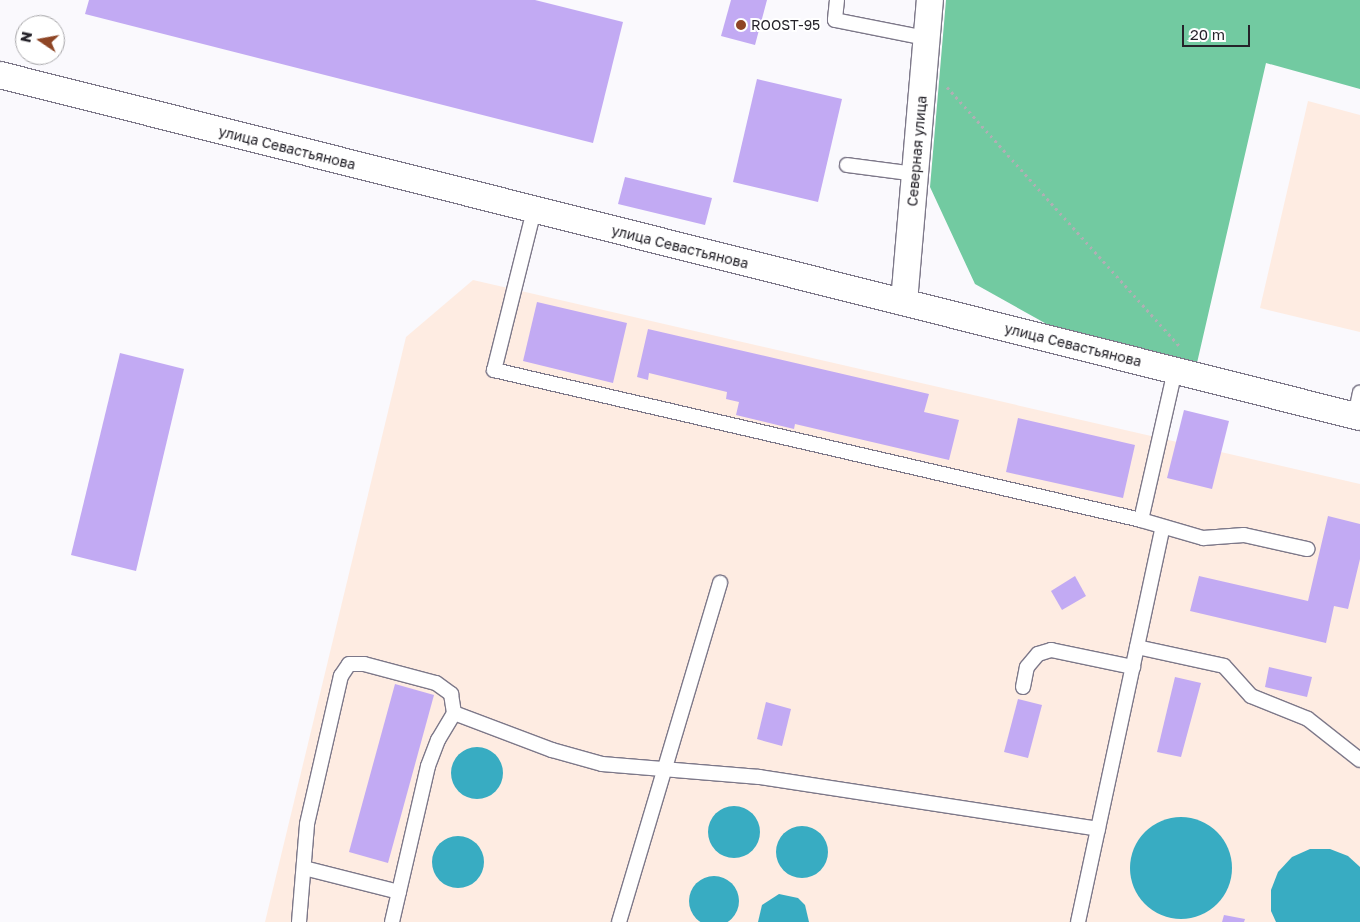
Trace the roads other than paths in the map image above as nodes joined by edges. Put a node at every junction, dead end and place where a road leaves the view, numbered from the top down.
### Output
1 (837, 0) edge
2 (930, 0) edge
3 (925, 50) junction
4 (0, 75) edge
5 (847, 165) dead end
6 (915, 174) junction
7 (534, 210) junction
8 (904, 302) junction
9 (1184, 373) junction
10 (1358, 408) edge
11 (1141, 520) junction
12 (1163, 527) junction
13 (1307, 549) dead end
14 (720, 583) dead end
15 (1137, 647) junction
16 (1133, 667) junction
17 (1023, 687) dead end
18 (454, 713) junction
19 (1360, 760) edge
20 (665, 771) junction
21 (1098, 829) junction
22 (304, 868) junction
23 (399, 892) junction
24 (299, 922) edge
25 (392, 922) edge
26 (619, 922) edge
27 (1078, 922) edge

1 - 3 lane
2 - 3 street, Северная улица
3 - 6 street, Северная улица
4 - 7 street, улица Севастьянова
5 - 6 lane
6 - 8 street, Северная улица
7 - 8 street, улица Севастьянова
7 - 11 lane
8 - 9 street, улица Севастьянова
9 - 10 street, улица Севастьянова
9 - 11 lane
11 - 12 lane
12 - 13 lane
12 - 15 lane
14 - 20 lane
15 - 16 lane
15 - 19 lane
16 - 17 lane
16 - 21 lane
18 - 20 lane
18 - 22 lane
18 - 23 lane
20 - 21 lane
20 - 26 lane
21 - 27 lane
22 - 23 lane
22 - 24 lane
23 - 25 lane

